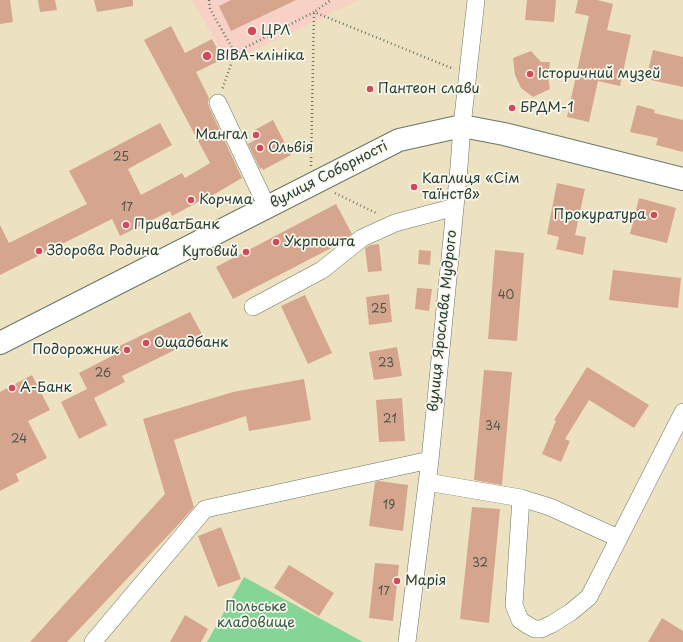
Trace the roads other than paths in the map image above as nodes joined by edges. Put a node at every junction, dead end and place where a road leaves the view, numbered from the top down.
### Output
1 (476, 0) edge
2 (218, 103) road end
3 (462, 126) junction
4 (683, 178) edge
5 (267, 207) junction
6 (455, 207) junction
7 (253, 307) dead end
8 (0, 343) edge
9 (683, 412) edge
10 (430, 460) junction
11 (427, 482) junction
12 (522, 498) junction
13 (618, 538) junction
14 (93, 642) edge
15 (407, 642) edge

1 - 3 street, вулиця Ярослава Мудрого
2 - 5 street
3 - 4 main road, вулиця Соборності
3 - 5 main road, вулиця Соборності
3 - 6 street, вулиця Ярослава Мудрого
5 - 8 main road, вулиця Соборності
6 - 7 street
6 - 10 street, вулиця Ярослава Мудрого
9 - 13 street
10 - 11 street, вулиця Ярослава Мудрого
10 - 14 street
11 - 12 street
11 - 15 street, вулиця Ярослава Мудрого
12 - 13 street
12 - 13 street

